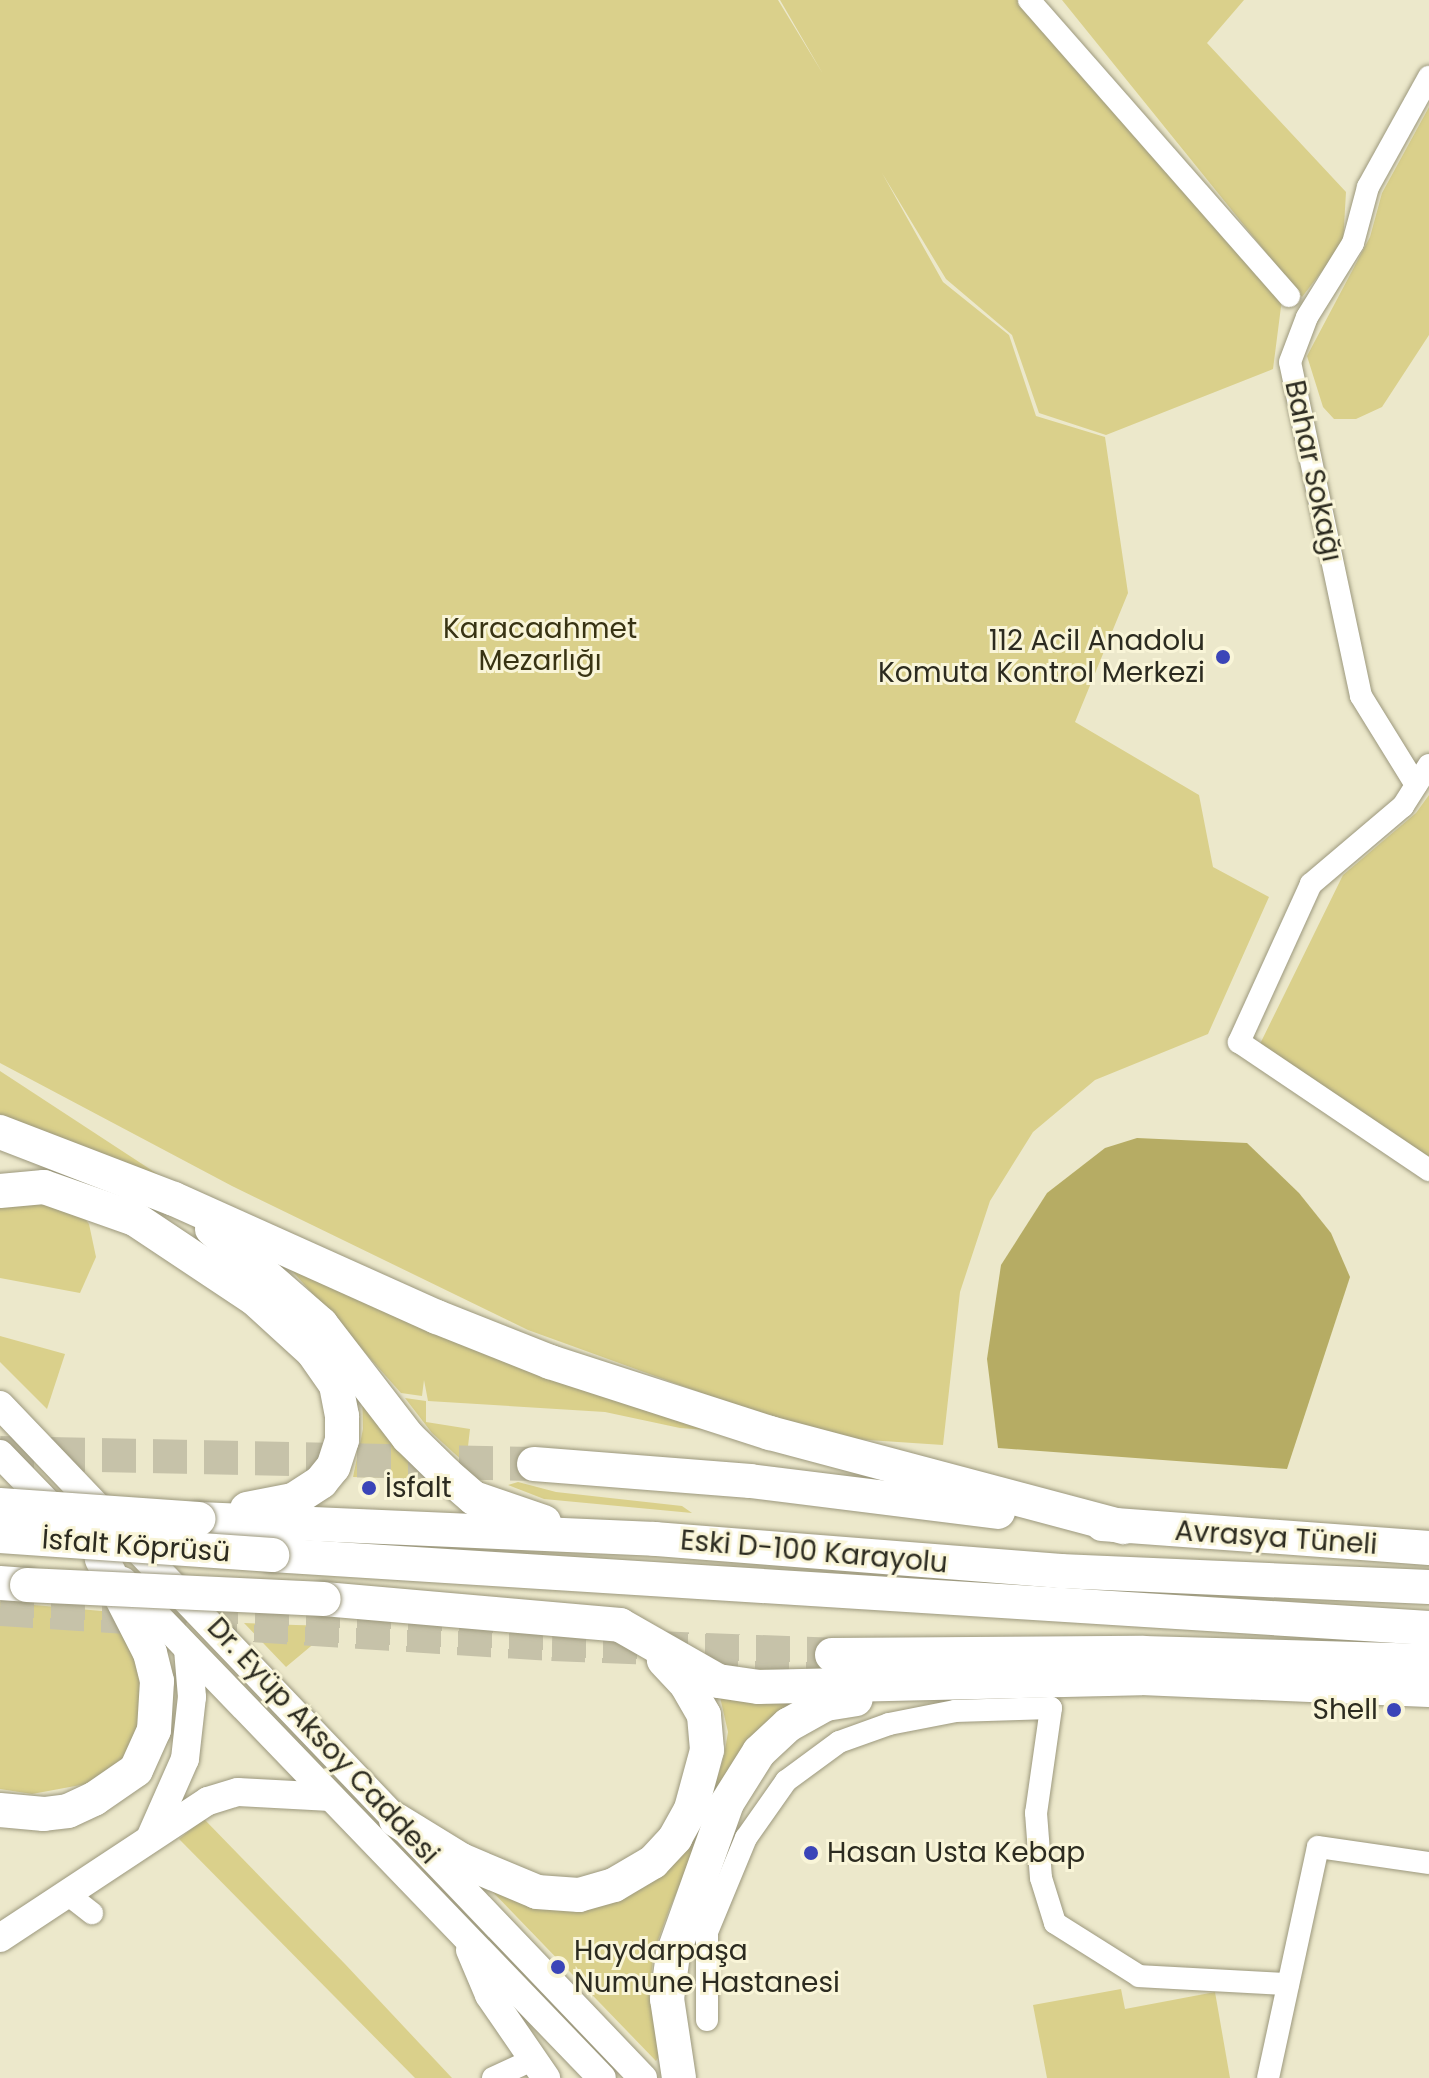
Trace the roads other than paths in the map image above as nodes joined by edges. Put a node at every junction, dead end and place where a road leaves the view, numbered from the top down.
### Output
1 (1029, 0) edge
2 (1429, 77) edge
3 (1289, 296) dead end
4 (1429, 765) edge
5 (1416, 785) junction
6 (0, 1132) edge
7 (1429, 1170) edge
8 (0, 1191) edge
9 (174, 1199) junction
10 (0, 1405) edge
11 (0, 1454) edge
12 (534, 1464) tunnel mouth
13 (0, 1505) edge
14 (199, 1519) junction
15 (1124, 1527) junction
16 (0, 1536) edge
17 (655, 1539) junction
18 (1429, 1548) edge
19 (272, 1555) joint
20 (102, 1559) junction
21 (9, 1585) edge
22 (1429, 1587) edge
23 (324, 1599) junction
24 (985, 1603) junction
25 (601, 1623) junction
26 (1429, 1628) edge
27 (188, 1649) junction
28 (832, 1655) tunnel mouth
29 (1429, 1661) edge
30 (967, 1680) junction
31 (1429, 1690) edge
32 (331, 1797) junction
33 (0, 1810) edge
34 (396, 1820) junction
35 (151, 1836) junction
36 (1429, 1863) edge
37 (70, 1896) junction
38 (92, 1913) dead end
39 (463, 1934) junction
40 (0, 1938) edge
41 (1288, 1984) junction
42 (707, 2020) dead end
43 (539, 2069) edge
44 (493, 2078) edge
45 (602, 2078) edge
46 (643, 2078) edge
47 (679, 2078) edge
48 (1268, 2078) edge

1 - 3 street
2 - 5 street, Bahar Sokağı
4 - 5 street
5 - 7 street
6 - 9 highway
8 - 14 highway
9 - 15 highway
9 - 17 highway
10 - 34 main road, Dr. Eyüp Aksoy Caddesi
11 - 20 main road
12 - 15 highway
13 - 14 highway, İsfalt Köprüsü, bridge
14 - 17 highway, Eski D-100 Karayolu
15 - 18 highway, Avrasya Tüneli
16 - 19 highway, İsfalt Köprüsü, bridge
17 - 22 highway, Eski D-100 Karayolu
19 - 24 highway, Eski D-100 Karayolu
20 - 27 main road
20 - 33 highway
21 - 23 highway, bridge
23 - 24 highway
23 - 25 highway
24 - 26 highway, Eski D-100 Karayolu
25 - 30 highway
25 - 34 highway
27 - 32 main road
27 - 35 main road
28 - 29 highway
30 - 31 highway
30 - 47 highway
32 - 35 main road
32 - 39 main road
34 - 46 main road, Dr. Eyüp Aksoy Caddesi
35 - 37 main road
36 - 41 street
37 - 38 street
37 - 40 main road
39 - 43 main road
39 - 45 main road
41 - 42 street
41 - 48 street
43 - 44 street

